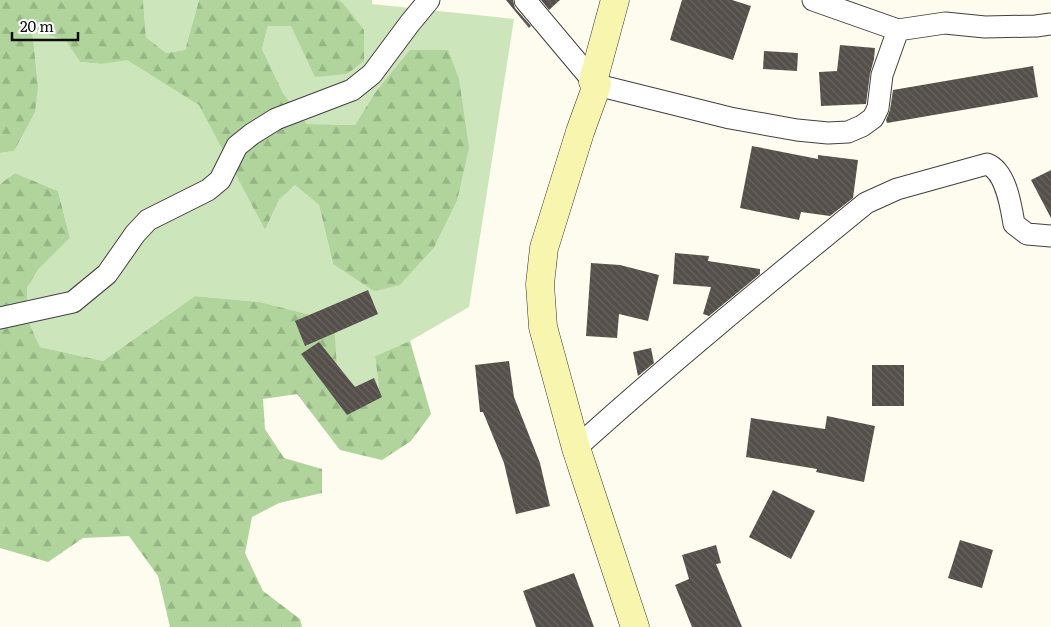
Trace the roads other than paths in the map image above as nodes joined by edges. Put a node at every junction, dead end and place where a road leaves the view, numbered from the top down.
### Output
1 (429, 0) edge
2 (525, 0) edge
3 (615, 0) edge
4 (813, 0) edge
5 (1051, 24) edge
6 (898, 30) junction
7 (595, 83) junction
8 (1051, 236) edge
9 (0, 318) edge
10 (576, 448) junction
11 (635, 627) edge

1 - 9 street
2 - 7 street
3 - 7 street
4 - 6 street
5 - 6 street
6 - 7 street
7 - 10 street
8 - 10 street
10 - 11 street

